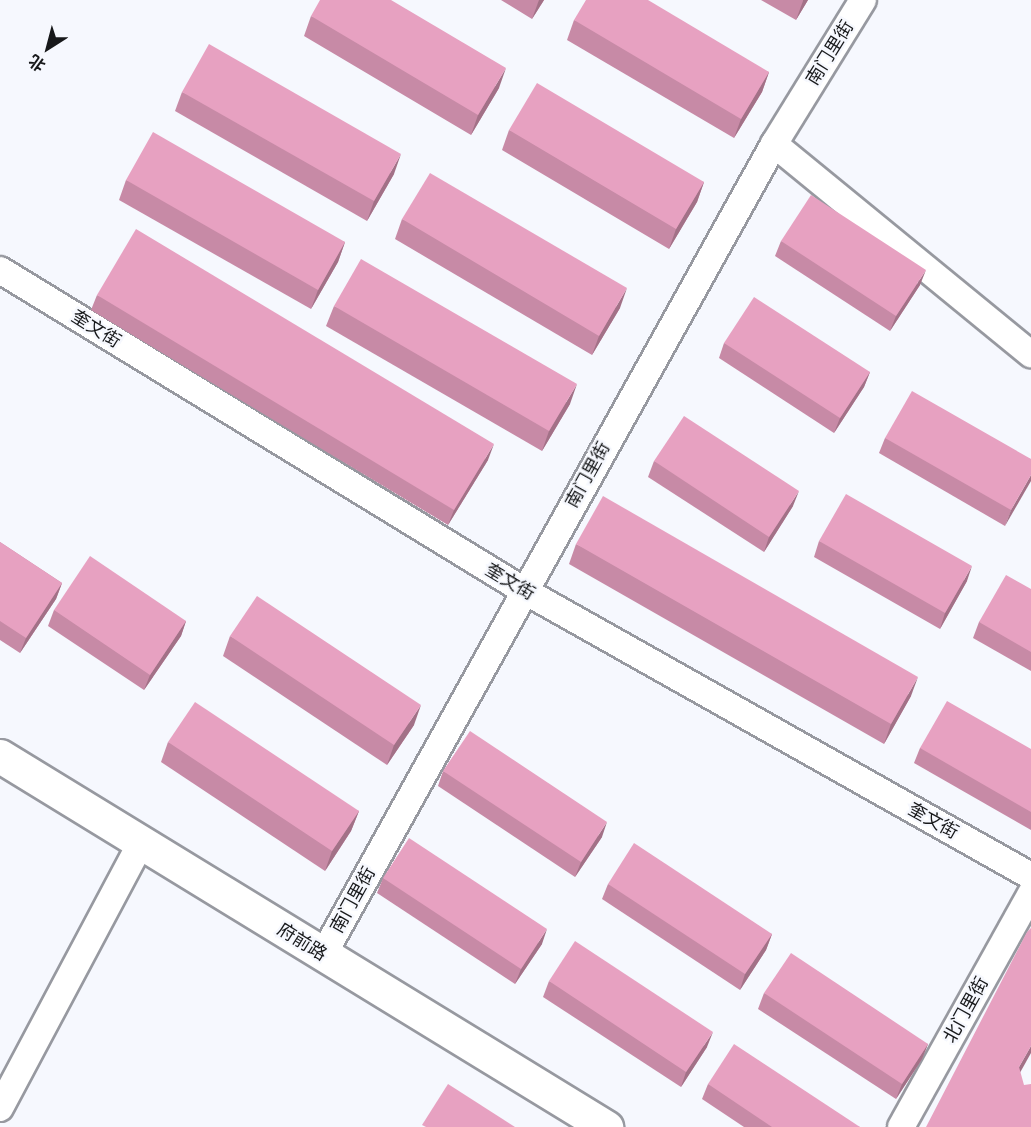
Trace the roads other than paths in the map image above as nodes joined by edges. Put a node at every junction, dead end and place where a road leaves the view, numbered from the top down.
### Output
1 (863, 0) edge
2 (774, 144) junction
3 (0, 270) edge
4 (1031, 354) edge
5 (523, 590) junction
6 (0, 756) edge
7 (141, 843) junction
8 (1031, 876) edge
9 (1031, 893) edge
10 (323, 955) junction
11 (0, 1108) edge
12 (606, 1127) edge
13 (901, 1127) edge

1 - 2 street, 南门里街
2 - 4 street
2 - 5 street, 南门里街
3 - 5 street, 奎文街
5 - 8 street, 奎文街
5 - 10 street, 南门里街
6 - 7 main road, 府前路
7 - 10 main road, 府前路
7 - 11 street
9 - 13 street, 北门里街
10 - 12 main road, 府前路

